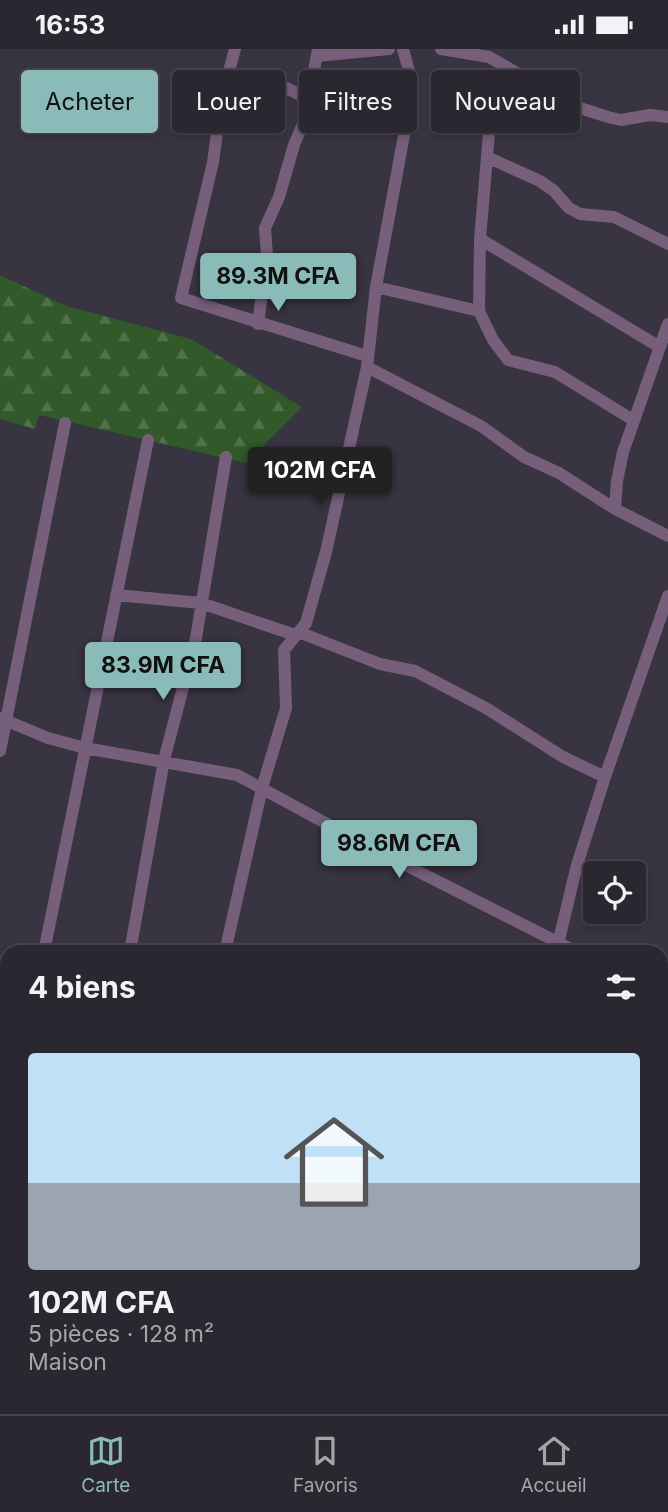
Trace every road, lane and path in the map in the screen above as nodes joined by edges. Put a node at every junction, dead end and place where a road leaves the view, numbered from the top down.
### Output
1 (234, 49) edge
2 (389, 49) edge
3 (402, 49) edge
4 (441, 49) edge
5 (317, 52) edge
6 (231, 70) edge
7 (314, 70) edge
8 (508, 70) edge
9 (580, 108) edge
10 (668, 117) edge
11 (299, 132) edge
12 (217, 133) edge
13 (491, 133) edge
14 (489, 158) junction
15 (480, 239) junction
16 (668, 244) edge
17 (376, 287) junction
18 (479, 311) junction
19 (258, 324) junction
20 (668, 324) edge
21 (659, 345) junction
22 (367, 362) junction
23 (633, 420) junction
24 (65, 423) dead end
25 (148, 440) dead end
26 (226, 457) dead end
27 (615, 509) junction
28 (668, 536) edge
29 (116, 595) junction
30 (668, 596) edge
31 (201, 603) junction
32 (298, 634) junction
33 (3, 720) edge
34 (85, 748) junction
35 (0, 751) edge
36 (164, 760) junction
37 (605, 777) junction
38 (261, 788) junction
39 (45, 945) edge
40 (131, 945) edge
41 (227, 945) edge
42 (553, 945) edge
43 (558, 945) edge

1 - 6 street
2 - 5 street
3 - 17 street
4 - 8 street
5 - 7 street
9 - 10 street
11 - 19 street
12 - 19 street
13 - 14 street
14 - 15 street
14 - 16 street
15 - 18 street
15 - 21 street
17 - 18 street
17 - 22 street
18 - 23 street
19 - 22 street
20 - 21 street
21 - 23 street
22 - 27 street
22 - 32 street
23 - 27 street
24 - 33 street
25 - 29 street
26 - 31 street
27 - 28 street
29 - 31 street
29 - 34 street
30 - 37 street
31 - 32 street
31 - 36 street
32 - 37 street
32 - 38 street
33 - 34 street
33 - 35 street
34 - 36 street
34 - 39 street
36 - 38 street
36 - 40 street
37 - 43 street
38 - 41 street
38 - 42 street

